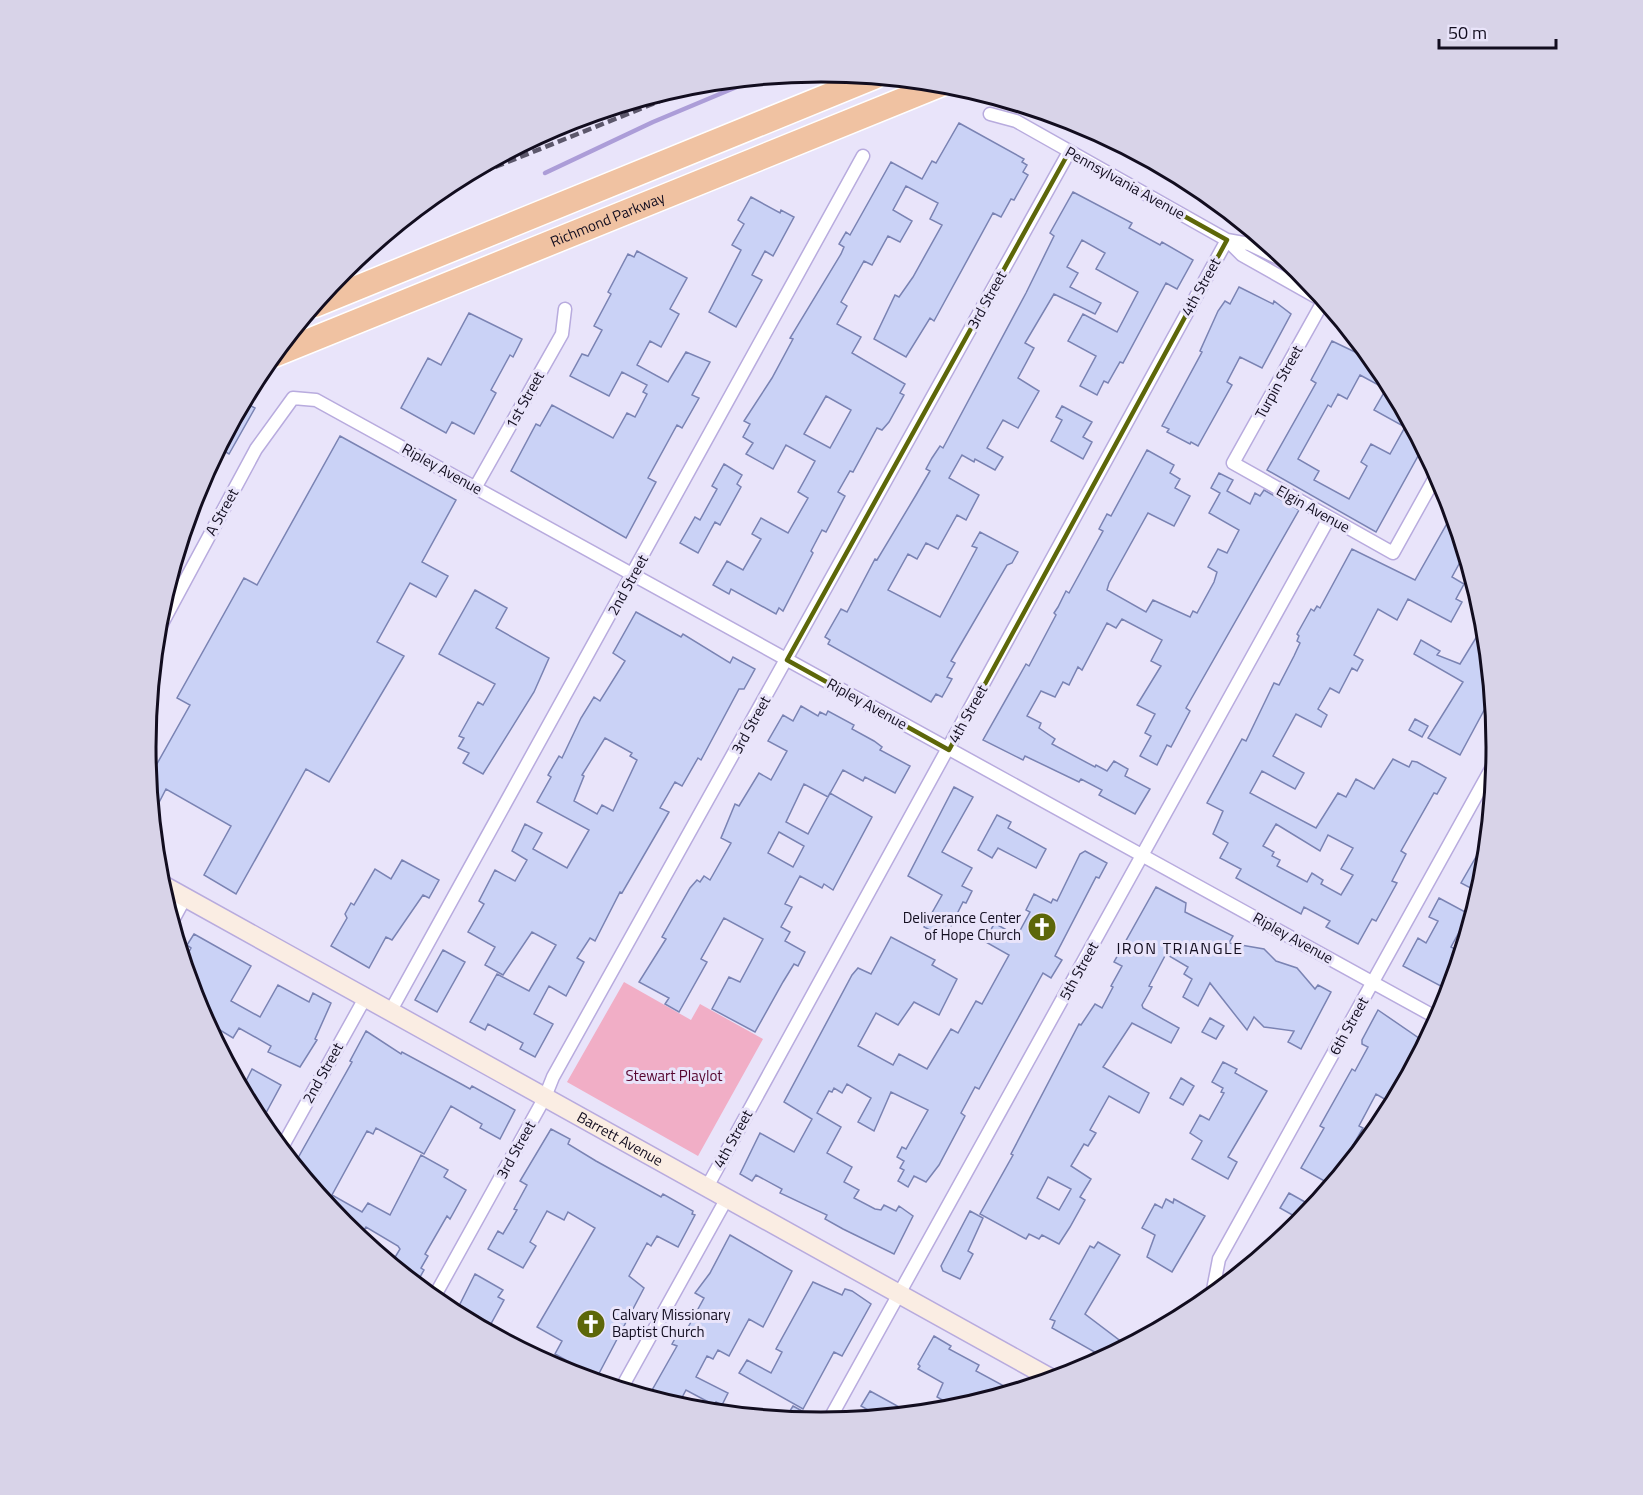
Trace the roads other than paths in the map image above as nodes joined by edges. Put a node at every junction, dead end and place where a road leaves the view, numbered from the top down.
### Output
1 (858, 84) edge
2 (925, 91) edge
3 (990, 114) dead end
4 (1069, 152) junction
5 (863, 156) dead end
6 (1227, 240) junction
7 (1264, 251) edge
8 (1304, 290) edge
9 (332, 298) edge
10 (565, 309) dead end
11 (1321, 309) edge
12 (290, 348) edge
13 (293, 398) joint
14 (1233, 463) joint
15 (1432, 483) edge
16 (475, 488) junction
17 (1329, 518) junction
18 (633, 575) junction
19 (172, 605) edge
20 (787, 660) junction
21 (949, 750) junction
22 (1485, 779) edge
23 (1142, 855) junction
24 (172, 891) edge
25 (185, 898) junction
26 (177, 912) edge
27 (1373, 982) junction
28 (364, 998) junction
29 (390, 1012) junction
30 (1431, 1014) edge
31 (546, 1097) junction
32 (286, 1140) edge
33 (707, 1187) junction
34 (727, 1198) junction
35 (1214, 1283) edge
36 (438, 1290) edge
37 (900, 1294) junction
38 (1043, 1374) edge
39 (625, 1382) edge
40 (834, 1412) edge

1 - 9 highway, Richmond Parkway
2 - 12 highway, Richmond Parkway
3 - 4 street, Pennsylvania Avenue
4 - 6 street, Pennsylvania Avenue
4 - 20 street, 3rd Street
5 - 18 street, 2nd Street
6 - 7 street, Pennsylvania Avenue
6 - 8 street, Pennsylvania Avenue
6 - 21 street, 4th Street
10 - 16 street, 1st Street
11 - 14 street, Turpin Street
13 - 16 street, Ripley Avenue
13 - 19 street, A Street
14 - 17 street, Elgin Avenue
15 - 17 street, Elgin Avenue
16 - 18 street, Ripley Avenue
17 - 23 street, 5th Street
18 - 20 street, Ripley Avenue
18 - 29 street, 2nd Street
20 - 21 street, Ripley Avenue
20 - 31 street, 3rd Street
21 - 23 street, Ripley Avenue
21 - 33 street, 4th Street
22 - 27 street, 6th Street
23 - 27 street, Ripley Avenue
23 - 37 street, 5th Street
24 - 25 main road, Barrett Avenue
25 - 26 street
25 - 28 main road, Barrett Avenue
27 - 30 street, Ripley Avenue
27 - 35 street, 6th Street
28 - 29 main road, Barrett Avenue
28 - 32 street, 2nd Street
29 - 31 main road, Barrett Avenue
31 - 33 main road, Barrett Avenue
31 - 36 street, 3rd Street
33 - 34 main road, Barrett Avenue
34 - 37 main road, Barrett Avenue
34 - 39 street
37 - 38 main road, Barrett Avenue
37 - 40 street, 5th Street

